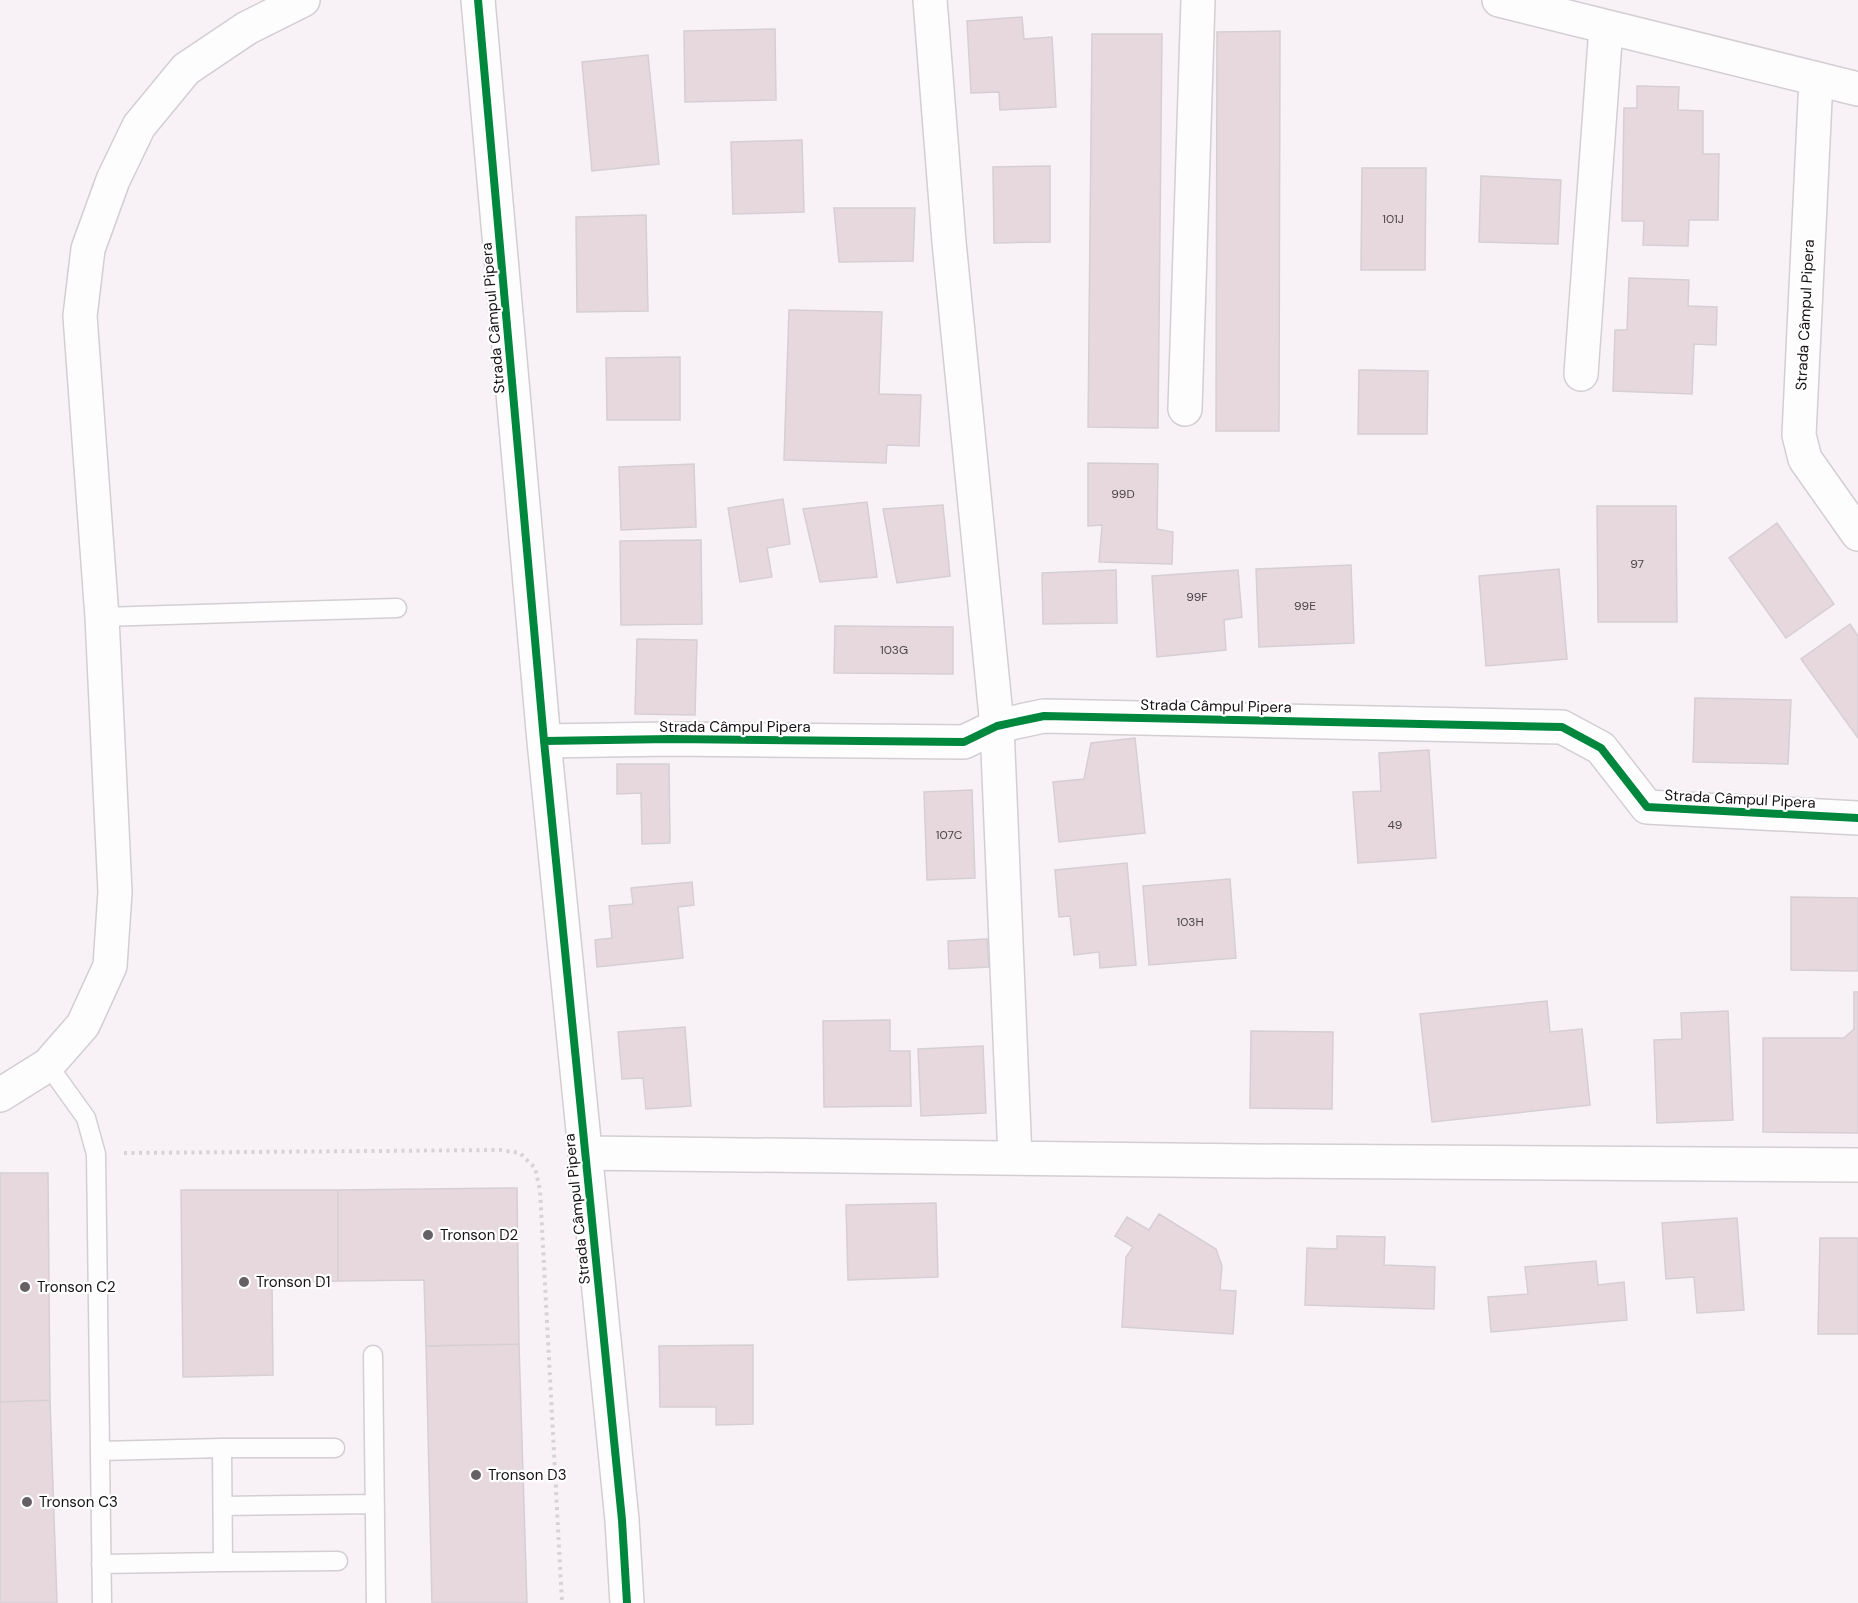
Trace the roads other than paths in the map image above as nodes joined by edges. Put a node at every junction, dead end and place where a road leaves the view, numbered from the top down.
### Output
1 (303, 0) edge
2 (478, 0) edge
3 (930, 0) edge
4 (1198, 0) edge
5 (1499, 0) edge
6 (1606, 27) junction
7 (1816, 79) junction
8 (1858, 89) edge
9 (1581, 374) dead end
10 (1185, 408) dead end
11 (1858, 534) edge
12 (397, 608) dead end
13 (102, 617) junction
14 (997, 726) junction
15 (544, 741) junction
16 (1858, 818) edge
17 (48, 1065) junction
18 (0, 1095) edge
19 (585, 1153) junction
20 (1015, 1158) junction
21 (1858, 1165) edge
22 (373, 1355) dead end
23 (222, 1448) junction
24 (335, 1448) dead end
25 (100, 1451) junction
26 (375, 1504) junction
27 (223, 1506) junction
28 (338, 1561) dead end
29 (224, 1562) junction
30 (101, 1564) junction
31 (102, 1603) edge
32 (376, 1603) edge
33 (627, 1603) edge

1 - 13 street
2 - 15 street, Strada Câmpul Pipera
3 - 14 street
4 - 10 street
5 - 6 street
6 - 7 street
6 - 9 street
7 - 8 street
7 - 11 street, Strada Câmpul Pipera
12 - 13 lane
13 - 17 street
14 - 15 street, Strada Câmpul Pipera
14 - 16 street, Strada Câmpul Pipera
14 - 20 street
15 - 19 street, Strada Câmpul Pipera
17 - 18 street
17 - 25 lane
19 - 20 street
19 - 33 street, Strada Câmpul Pipera
20 - 21 street
22 - 26 lane
23 - 24 lane
23 - 25 lane
23 - 27 lane
25 - 30 lane
26 - 27 lane
26 - 32 lane
27 - 29 lane
28 - 29 lane
29 - 30 lane
30 - 31 lane

